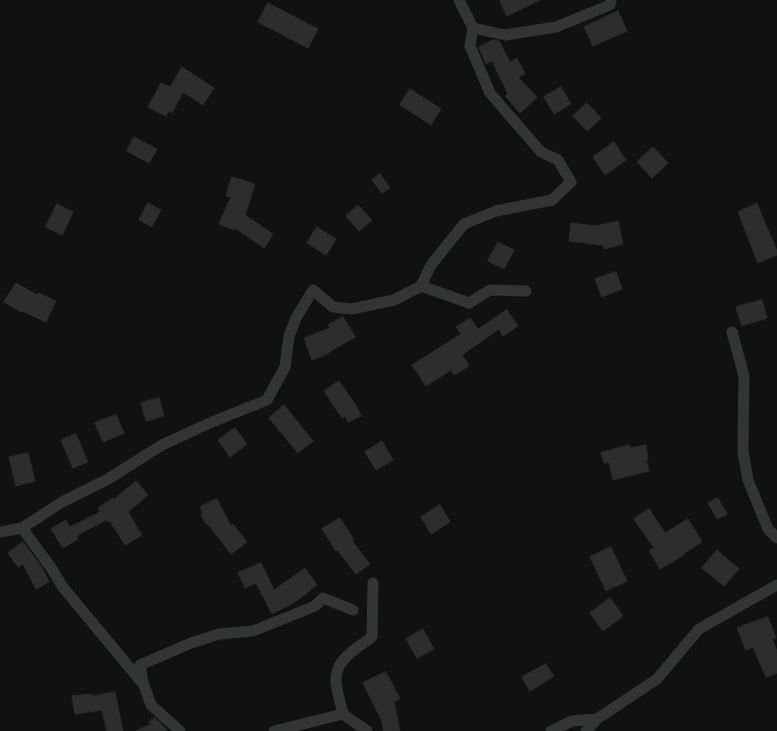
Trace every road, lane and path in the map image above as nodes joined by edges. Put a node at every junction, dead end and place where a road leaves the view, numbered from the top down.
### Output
1 (459, 0) edge
2 (611, 0) edge
3 (473, 28) junction
4 (421, 286) junction
5 (526, 292) dead end
6 (732, 332) dead end
7 (22, 528) junction
8 (0, 532) edge
9 (777, 538) edge
10 (373, 583) dead end
11 (777, 585) edge
12 (353, 610) dead end
13 (144, 685) junction
14 (343, 714) junction
15 (597, 720) junction
16 (180, 731) edge
17 (274, 731) edge
18 (367, 731) edge
19 (551, 731) edge
20 (586, 731) edge

1 - 3 street
2 - 3 street
3 - 4 street
4 - 5 street
4 - 7 street
6 - 9 street
7 - 8 street
7 - 13 street
10 - 14 street
11 - 15 street
12 - 13 street
13 - 16 street
14 - 17 street
14 - 18 street
15 - 19 street
15 - 20 street

